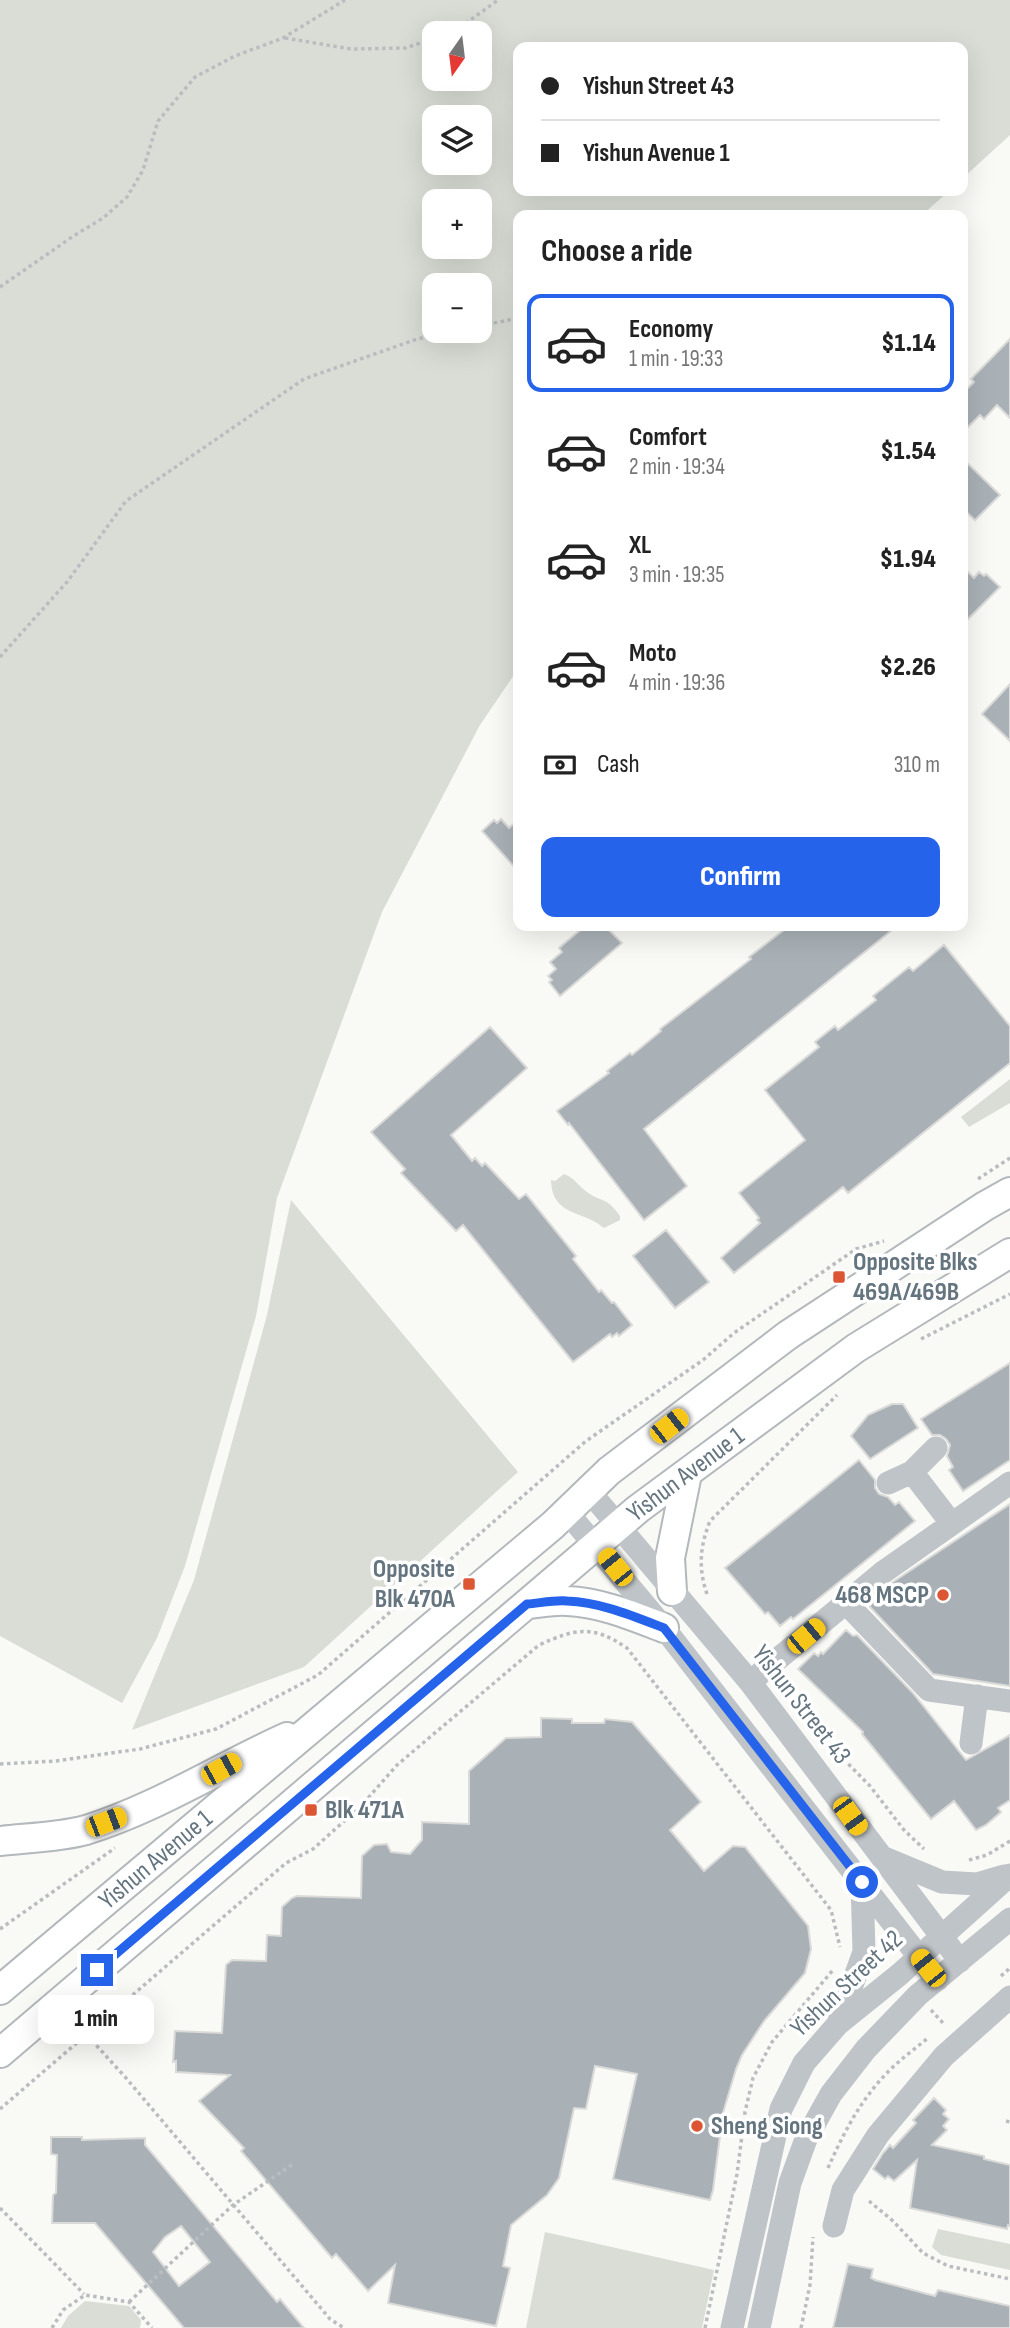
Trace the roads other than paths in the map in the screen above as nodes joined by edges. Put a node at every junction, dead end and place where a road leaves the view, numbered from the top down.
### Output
1 (1010, 1192) edge
2 (1010, 1252) edge
3 (936, 1448) dead end
4 (912, 1472) junction
5 (687, 1474) junction
6 (888, 1483) dead end
7 (1010, 1483) edge
8 (589, 1491) junction
9 (567, 1512) junction
10 (952, 1524) junction
11 (619, 1526) junction
12 (597, 1545) junction
13 (672, 1591) junction
14 (846, 1603) junction
15 (527, 1604) junction
16 (664, 1628) junction
17 (750, 1682) junction
18 (977, 1696) junction
19 (1010, 1701) edge
20 (319, 1723) junction
21 (971, 1743) dead end
22 (0, 1841) edge
23 (881, 1857) junction
24 (1010, 1875) edge
25 (862, 1882) junction
26 (1010, 1919) edge
27 (941, 1936) junction
28 (918, 1956) junction
29 (960, 1961) junction
30 (937, 1980) junction
31 (0, 1990) edge
32 (1010, 1997) edge
33 (838, 2024) junction
34 (0, 2053) edge
35 (834, 2226) dead end
36 (732, 2328) edge
37 (759, 2328) edge

1 - 8 main road, Yishun Avenue 1
2 - 5 main road, Yishun Avenue 1
3 - 4 street
4 - 6 street
4 - 10 street
5 - 11 main road, Yishun Avenue 1
5 - 13 main road
7 - 10 street
8 - 9 main road, Yishun Avenue 1
8 - 11 street, Yishun Street 43
9 - 12 street
9 - 20 main road, Yishun Avenue 1
10 - 14 street
11 - 12 main road, Yishun Avenue 1
11 - 13 street, Yishun Street 43
12 - 15 main road, Yishun Avenue 1
12 - 16 street
13 - 17 street, Yishun Street 43
14 - 17 street
14 - 18 street
15 - 16 main road
15 - 34 main road, Yishun Avenue 1
16 - 25 street
17 - 23 street, Yishun Street 43
18 - 19 street
18 - 21 street
20 - 22 main road
20 - 31 main road, Yishun Avenue 1
23 - 24 street
23 - 27 street, Yishun Street 43
24 - 27 street, Yishun Street 42
25 - 28 street
25 - 33 street
26 - 29 street
27 - 28 street, Yishun Street 42
27 - 29 street, Yishun Street 43
28 - 30 street
28 - 33 street, Yishun Street 42
29 - 30 street
30 - 37 street
32 - 35 street
33 - 36 street, Yishun Street 42

